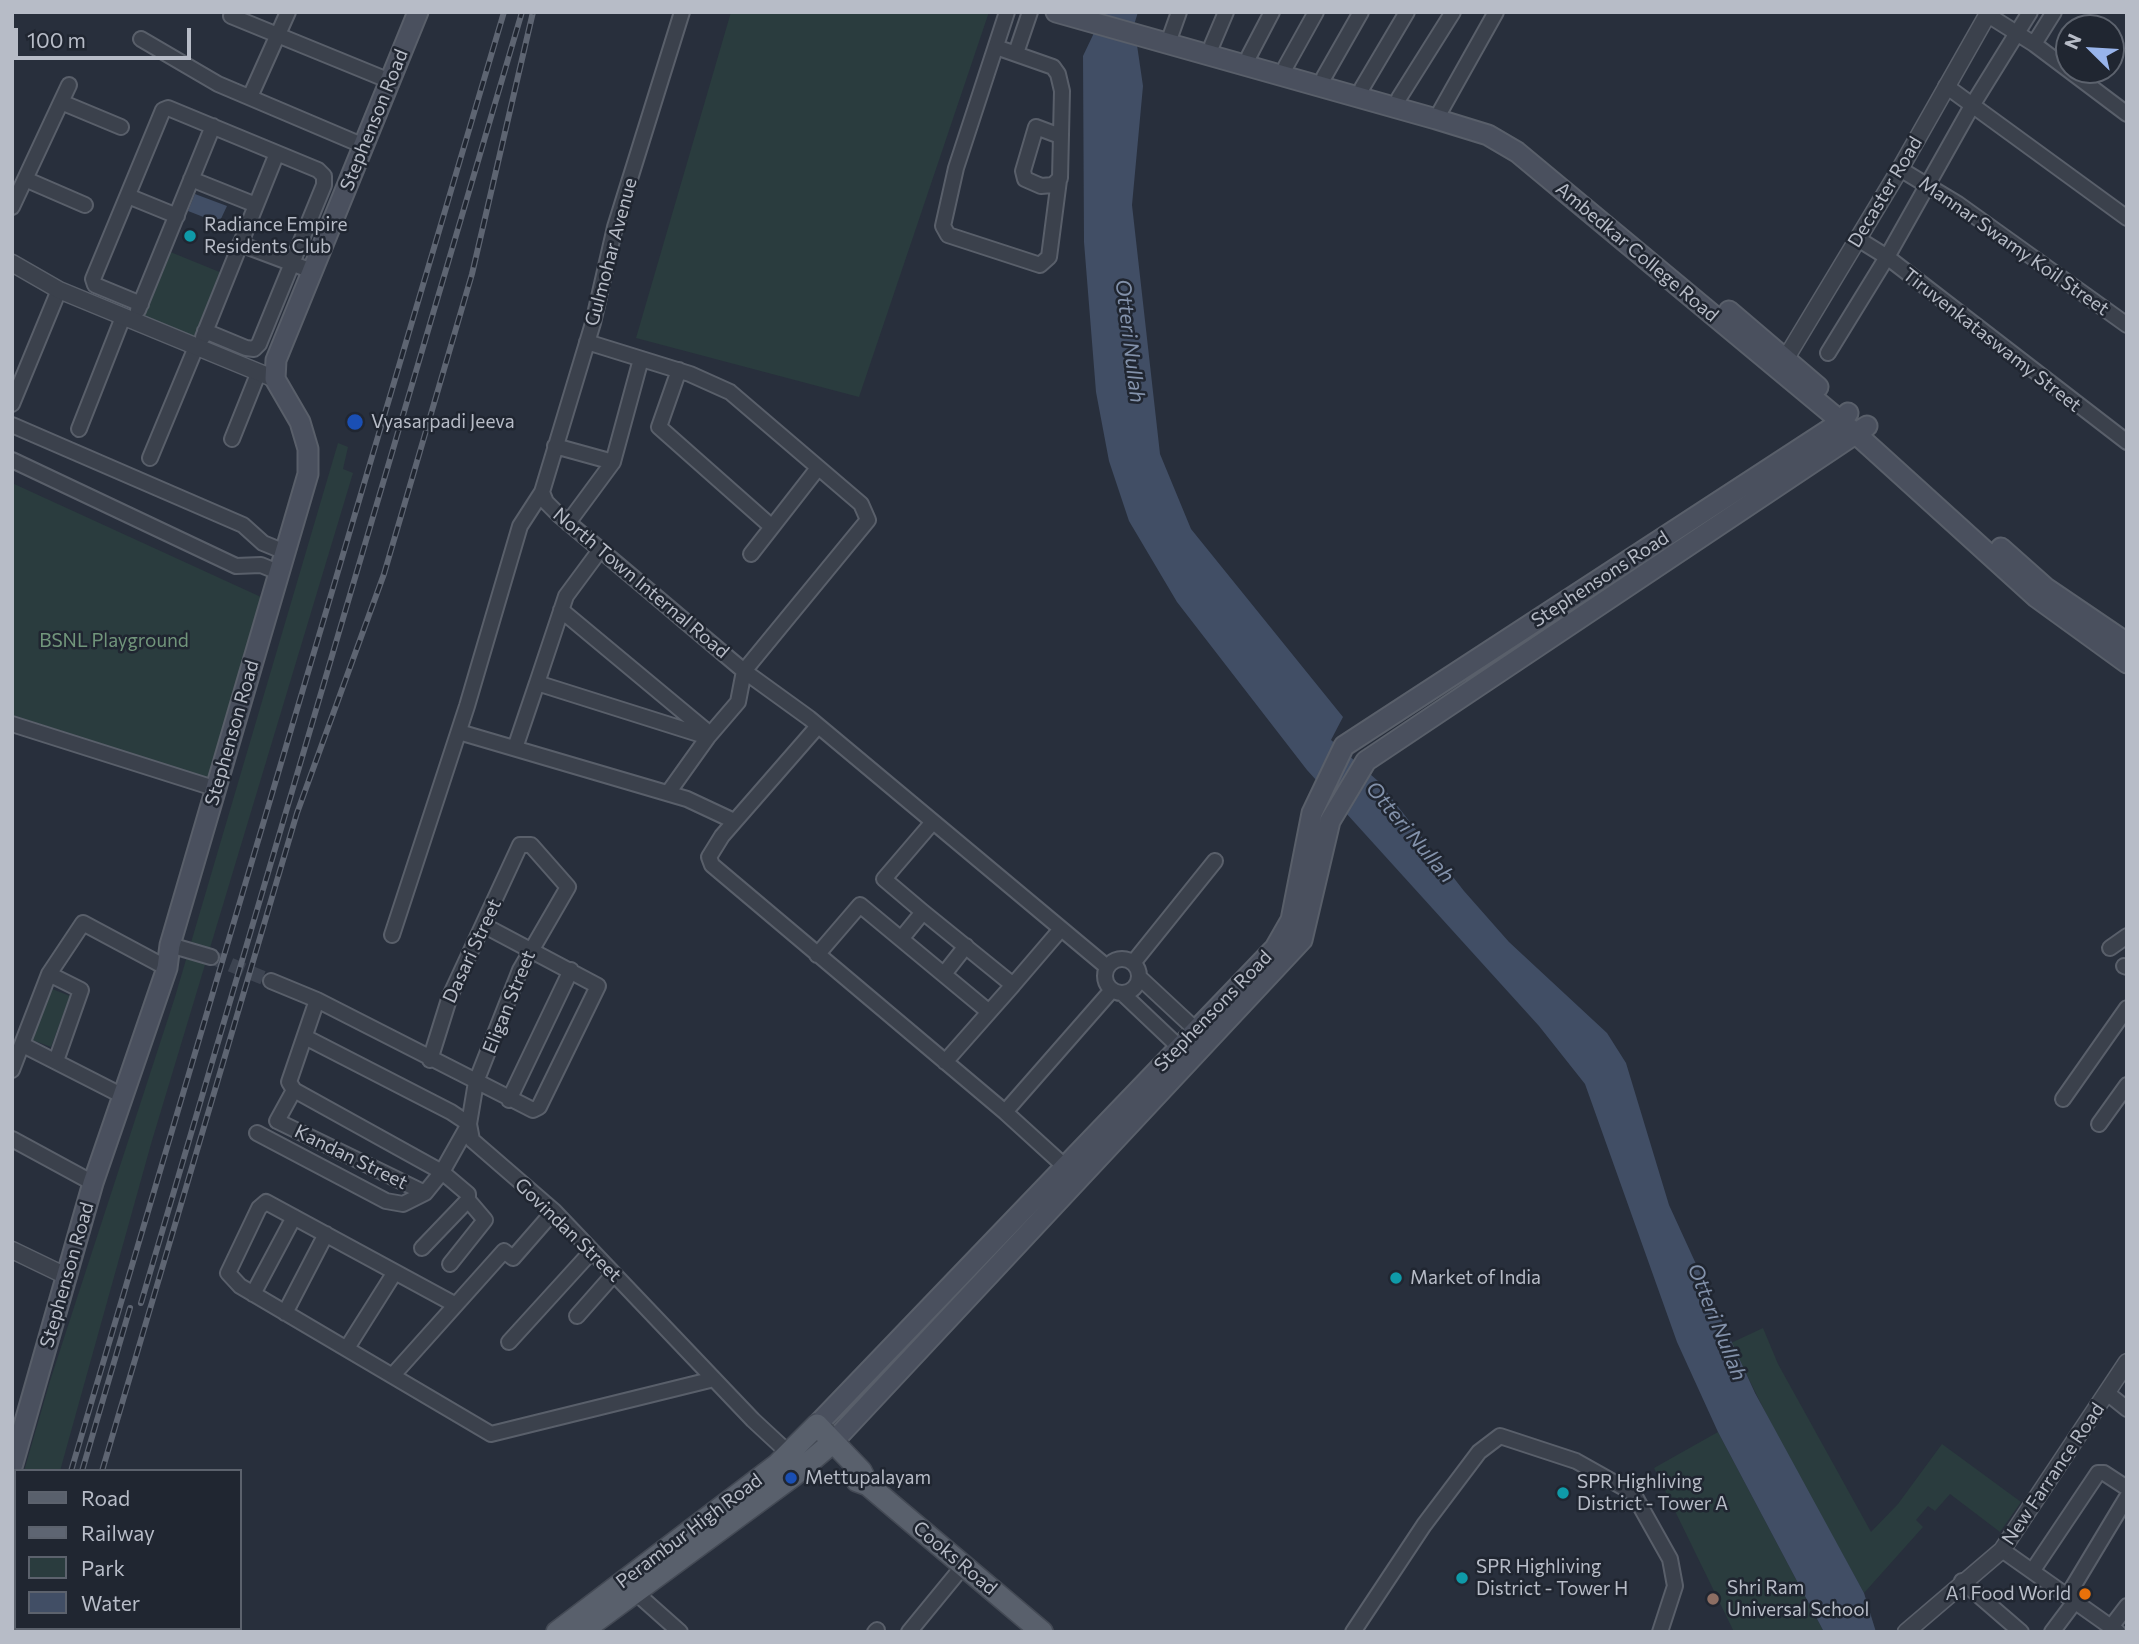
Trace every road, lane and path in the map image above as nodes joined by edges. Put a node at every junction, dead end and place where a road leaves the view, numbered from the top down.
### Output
1 (288, 12) edge
2 (682, 12) edge
3 (1007, 12) edge
4 (1030, 12) edge
5 (1056, 12) edge
6 (1179, 12) edge
7 (1226, 12) edge
8 (1272, 12) edge
9 (1317, 12) edge
10 (1362, 12) edge
11 (1407, 12) edge
12 (1453, 12) edge
13 (1496, 12) edge
14 (2030, 12) edge
15 (2054, 12) edge
16 (412, 14) edge
17 (1988, 14) edge
18 (231, 16) dead end
19 (1088, 16) edge
20 (2018, 33) junction
21 (278, 36) junction
22 (1169, 38) junction
23 (141, 39) dead end
24 (2034, 44) junction
25 (1212, 45) junction
26 (996, 47) junction
27 (1016, 53) junction
28 (1249, 55) junction
29 (1286, 66) junction
30 (1324, 77) junction
31 (390, 81) junction
32 (69, 85) dead end
33 (1946, 86) junction
34 (1362, 88) junction
35 (250, 97) junction
36 (1399, 98) junction
37 (61, 102) junction
38 (1973, 104) junction
39 (1438, 114) junction
40 (2127, 114) edge
41 (213, 126) junction
42 (121, 127) dead end
43 (1060, 136) junction
44 (364, 146) junction
45 (277, 153) junction
46 (1900, 169) junction
47 (24, 179) junction
48 (191, 179) junction
49 (1059, 180) junction
50 (1929, 184) junction
51 (128, 196) junction
52 (85, 205) dead end
53 (256, 205) junction
54 (12, 206) edge
55 (177, 216) junction
56 (2127, 218) edge
57 (1858, 239) junction
58 (240, 244) junction
59 (1887, 257) junction
60 (12, 263) edge
61 (292, 263) junction
62 (312, 271) junction
63 (59, 290) junction
64 (141, 304) junction
65 (129, 319) junction
66 (2127, 325) edge
67 (205, 331) junction
68 (587, 342) junction
69 (197, 348) junction
70 (1828, 353) dead end
71 (641, 359) junction
72 (1781, 363) junction
73 (679, 370) junction
74 (267, 376) junction
75 (12, 404) edge
76 (1853, 424) junction
77 (12, 425) edge
78 (79, 429) dead end
79 (232, 439) dead end
80 (2127, 442) edge
81 (555, 446) junction
82 (150, 458) dead end
83 (12, 460) edge
84 (612, 462) junction
85 (818, 468) junction
86 (542, 492) junction
87 (568, 523) junction
88 (772, 527) junction
89 (259, 539) junction
90 (279, 550) junction
91 (600, 550) junction
92 (751, 554) dead end
93 (248, 566) junction
94 (272, 569) junction
95 (561, 610) junction
96 (2127, 643) edge
97 (2127, 663) edge
98 (744, 671) junction
99 (537, 683) junction
100 (12, 724) edge
101 (818, 726) junction
102 (459, 732) junction
103 (709, 736) junction
104 (515, 748) junction
105 (217, 789) junction
106 (668, 793) junction
107 (1321, 817) junction
108 (734, 821) junction
109 (932, 822) junction
110 (1215, 862) dead end
111 (568, 887) joint
112 (923, 912) junction
113 (485, 926) junction
114 (1060, 929) junction
115 (392, 934) dead end
116 (2127, 936) edge
117 (901, 939) junction
118 (170, 945) junction
119 (966, 946) junction
120 (530, 948) junction
121 (2110, 948) dead end
122 (817, 955) junction
123 (211, 957) tunnel mouth
124 (1133, 963) junction
125 (1107, 967) junction
126 (167, 968) junction
127 (571, 970) junction
128 (50, 974) junction
129 (944, 974) junction
130 (1139, 977) junction
131 (271, 981) tunnel mouth
132 (1013, 985) junction
133 (1117, 992) junction
134 (317, 1000) junction
135 (2127, 1007) edge
136 (989, 1012) junction
137 (1196, 1030) junction
138 (305, 1037) junction
139 (23, 1045) junction
140 (1179, 1047) junction
141 (430, 1060) junction
142 (56, 1061) junction
143 (946, 1062) junction
144 (12, 1070) edge
145 (476, 1082) junction
146 (2127, 1085) edge
147 (294, 1090) junction
148 (123, 1096) junction
149 (2063, 1099) dead end
150 (509, 1100) junction
151 (1005, 1112) junction
152 (469, 1124) junction
153 (2099, 1124) dead end
154 (257, 1133) dead end
155 (12, 1139) edge
156 (442, 1172) junction
157 (1072, 1172) junction
158 (93, 1183) junction
159 (425, 1193) junction
160 (468, 1200) junction
161 (554, 1212) junction
162 (294, 1217) junction
163 (326, 1234) junction
164 (422, 1248) dead end
165 (12, 1250) edge
166 (591, 1252) junction
167 (450, 1264) dead end
168 (395, 1272) junction
169 (614, 1274) junction
170 (68, 1277) junction
171 (253, 1294) junction
172 (454, 1304) junction
173 (285, 1313) junction
174 (577, 1316) dead end
175 (509, 1342) dead end
176 (348, 1348) junction
177 (2127, 1362) edge
178 (393, 1375) junction
179 (714, 1379) junction
180 (2107, 1393) junction
181 (2127, 1409) edge
182 (812, 1430) junction
183 (16, 1437) edge
184 (828, 1446) junction
185 (795, 1460) junction
186 (12, 1467) edge
187 (2127, 1488) edge
188 (2127, 1497) edge
189 (2002, 1550) junction
190 (964, 1565) junction
191 (2033, 1570) junction
192 (1962, 1581) junction
193 (621, 1596) junction
194 (2072, 1597) junction
195 (2127, 1606) edge
196 (2115, 1629) edge
197 (1036, 1630) edge
198 (557, 1632) edge
199 (581, 1632) edge
200 (680, 1632) edge
201 (909, 1632) edge
202 (1353, 1632) edge
203 (1660, 1632) edge
204 (1906, 1632) edge
205 (2021, 1632) edge
206 (2052, 1632) edge

1 - 21 street
2 - 68 street, Gulmohar Avenue
3 - 26 street
4 - 27 street
5 - 19 main road, Ambedkar College Road
6 - 22 street
7 - 25 street
8 - 28 street
9 - 29 street
10 - 30 street
11 - 34 street
12 - 36 street
13 - 39 street
14 - 20 street
15 - 24 street
16 - 31 main road, Stephenson Road
17 - 20 street
17 - 33 street, Decaster Road
18 - 21 street
19 - 22 main road, Ambedkar College Road
20 - 24 street
20 - 38 street
21 - 31 street
21 - 35 street
22 - 25 main road, Ambedkar College Road
22 - 39 main road, Ambedkar College Road
23 - 35 street
24 - 40 street
25 - 28 main road, Ambedkar College Road
26 - 27 street
26 - 49 street
27 - 43 street
28 - 29 main road, Ambedkar College Road
29 - 30 main road, Ambedkar College Road
30 - 34 main road, Ambedkar College Road
31 - 44 main road, Stephenson Road
32 - 37 street
33 - 38 street
33 - 46 street, Decaster Road
34 - 36 main road, Ambedkar College Road
35 - 44 street
36 - 39 main road, Ambedkar College Road
37 - 42 street
37 - 47 street
38 - 50 street
38 - 56 street
39 - 72 main road, Ambedkar College Road
41 - 45 street
41 - 48 street
41 - 51 street
43 - 49 street
43 - 49 street
44 - 62 main road, Stephenson Road
45 - 53 street
45 - 61 street
46 - 50 street, Mannar Swamy Koil Street
46 - 57 street, Decaster Road
47 - 52 street
47 - 54 street
48 - 53 street
48 - 55 street
50 - 59 street
50 - 66 street, Mannar Swamy Koil Street
51 - 55 street
51 - 64 street
53 - 58 street
55 - 64 street
57 - 59 street, Tiruvenkataswamy Street
57 - 72 street, Decaster Road
58 - 61 street
58 - 67 street
59 - 70 street
59 - 80 street, Tiruvenkataswamy Street
60 - 63 street
61 - 62 street
61 - 67 street
62 - 74 main road, Stephenson Road
63 - 65 street
63 - 75 street
64 - 65 street
65 - 69 street
65 - 78 street
67 - 69 street
68 - 71 street
68 - 81 street, Gulmohar Avenue
69 - 74 street
69 - 82 street
71 - 73 street
71 - 84 street
72 - 76 main road, Ambedkar College Road
73 - 85 street
73 - 88 street
74 - 79 street
74 - 90 main road, Stephenson Road
76 - 96 main road, Ambedkar College Road
76 - 97 main road, Ambedkar College Road
76 - 107 main road, Stephensons Road
76 - 107 main road, Stephensons Road
77 - 89 street
81 - 84 street
81 - 86 street, Gulmohar Avenue
83 - 93 street
84 - 87 street
85 - 88 street
85 - 98 street
86 - 87 street, North Town Internal Road
86 - 102 street, Gulmohar Avenue
87 - 91 street, North Town Internal Road
88 - 92 street
89 - 90 street
89 - 93 street
90 - 94 main road, Stephenson Road
91 - 95 street
91 - 98 street, North Town Internal Road
93 - 94 street
94 - 105 main road, Stephenson Road
95 - 99 street
95 - 103 street
98 - 101 street, North Town Internal Road
98 - 103 street
99 - 103 street
99 - 104 street
100 - 105 street
101 - 108 street
101 - 109 street, North Town Internal Road
102 - 104 street
102 - 115 street, Gulmohar Avenue
103 - 106 street
104 - 106 street
105 - 118 main road, Stephenson Road
106 - 108 street
107 - 137 main road, Stephensons Road
107 - 157 main road, Stephensons Road
108 - 122 street
109 - 112 street
109 - 114 street, North Town Internal Road
110 - 124 street
111 - 113 street, Dasari Street
111 - 120 street, Eligan Street
112 - 117 street
112 - 119 street
113 - 120 street
113 - 141 street, Dasari Street
114 - 125 street, North Town Internal Road
114 - 132 street
116 - 121 street
117 - 122 street
117 - 129 street
118 - 123 street
118 - 126 main road, Stephenson Road
119 - 129 street
119 - 132 street
120 - 127 street
120 - 145 street, Eligan Street
122 - 143 street
124 - 125 street
124 - 130 street
125 - 133 street
126 - 128 street
126 - 148 main road, Stephenson Road
127 - 150 street
127 - 150 street
128 - 139 street
128 - 142 street
129 - 136 street
130 - 133 street
130 - 137 street
131 - 134 street
132 - 136 street
133 - 140 street
133 - 151 street
134 - 138 street
134 - 141 street
135 - 149 street
136 - 143 street
137 - 140 main road, Stephensons Road
138 - 147 street
138 - 152 street, Govindan Street
139 - 142 street
139 - 144 street
140 - 157 main road, Stephensons Road
141 - 145 street
142 - 148 street
143 - 151 street
145 - 150 street
145 - 152 street, Eligan Street
146 - 153 street
147 - 156 street
147 - 159 street, Kandan Street
148 - 158 main road, Stephenson Road
151 - 157 street
152 - 156 street, Eligan Street
152 - 161 street, Govindan Street
154 - 159 street
155 - 158 street
156 - 159 street, Eligan Street
156 - 160 street
157 - 182 main road, Stephensons Road
157 - 184 main road, Stephensons Road
158 - 170 main road, Stephenson Road
160 - 164 street
160 - 167 street
161 - 166 street, Govindan Street
161 - 172 street
162 - 163 street
162 - 171 street
162 - 171 street
163 - 168 street
163 - 173 street
165 - 170 street
166 - 169 street, Govindan Street
166 - 175 street
168 - 172 street
168 - 176 street
169 - 174 street
169 - 179 street, Govindan Street
170 - 183 main road, Stephenson Road
171 - 173 street
172 - 178 street
173 - 176 street
176 - 178 street
177 - 180 street, New Farrance Road
178 - 179 street
179 - 185 street, Govindan Street
180 - 181 street
180 - 189 street, New Farrance Road
182 - 184 main road, Cooks Road
182 - 185 main road, Perambur High Road
183 - 186 main road, Stephenson Road
184 - 185 main road, Perambur High Road
184 - 190 main road, Cooks Road
185 - 193 main road, Perambur High Road
187 - 191 street
188 - 194 street
189 - 191 street
189 - 192 street, New Farrance Road
190 - 197 main road, Cooks Road
190 - 201 street
191 - 194 street
192 - 204 street, New Farrance Road
192 - 205 street
193 - 198 main road, Perambur High Road
193 - 199 main road, Perambur High Road
193 - 200 street
194 - 196 street
194 - 206 street
195 - 196 street
202 - 203 street

